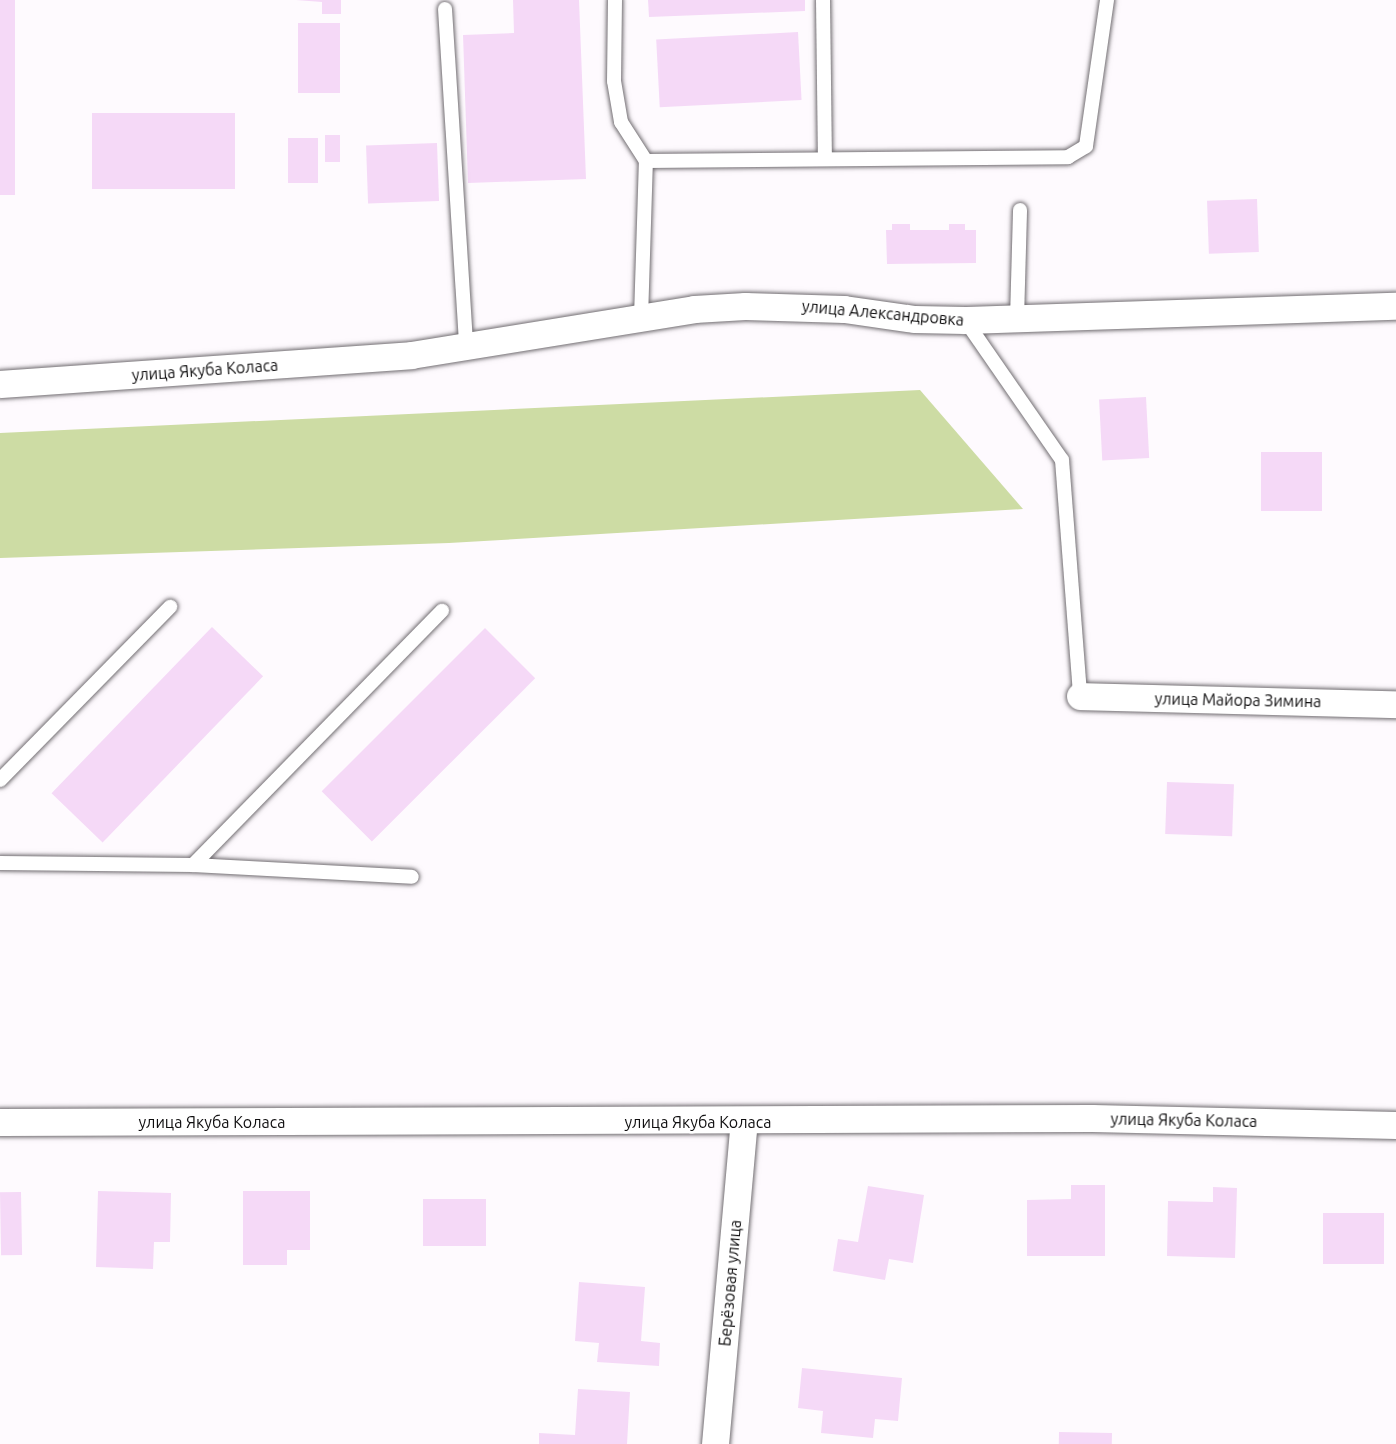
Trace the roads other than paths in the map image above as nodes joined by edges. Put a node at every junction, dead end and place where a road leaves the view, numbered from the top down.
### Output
1 (615, 0) edge
2 (823, 0) edge
3 (1107, 0) edge
4 (445, 9) dead end
5 (825, 158) junction
6 (646, 161) junction
7 (1020, 210) dead end
8 (1396, 306) edge
9 (641, 318) junction
10 (1017, 319) junction
11 (965, 320) junction
12 (466, 348) junction
13 (411, 355) joint
14 (0, 384) edge
15 (170, 607) dead end
16 (442, 611) dead end
17 (1080, 696) joint
18 (1396, 704) edge
19 (0, 780) edge
20 (0, 863) edge
21 (193, 865) junction
22 (412, 877) dead end
23 (0, 1122) edge
24 (744, 1122) junction
25 (1396, 1125) edge
26 (715, 1444) edge

1 - 6 lane
2 - 5 lane
3 - 5 lane
4 - 12 lane
5 - 6 lane
6 - 9 lane
7 - 10 lane
8 - 10 street, улица Александровка
9 - 11 street, улица Александровка
9 - 12 street, улица Александровка
10 - 11 street, улица Александровка
11 - 17 lane
12 - 13 street, улица Александровка
13 - 14 street, улица Якуба Коласа
15 - 19 lane
16 - 21 lane
17 - 18 street, улица Майора Зимина
20 - 21 lane
21 - 22 lane
23 - 24 street, улица Якуба Коласа
24 - 25 street, улица Якуба Коласа
24 - 26 street, Берёзовая улица

